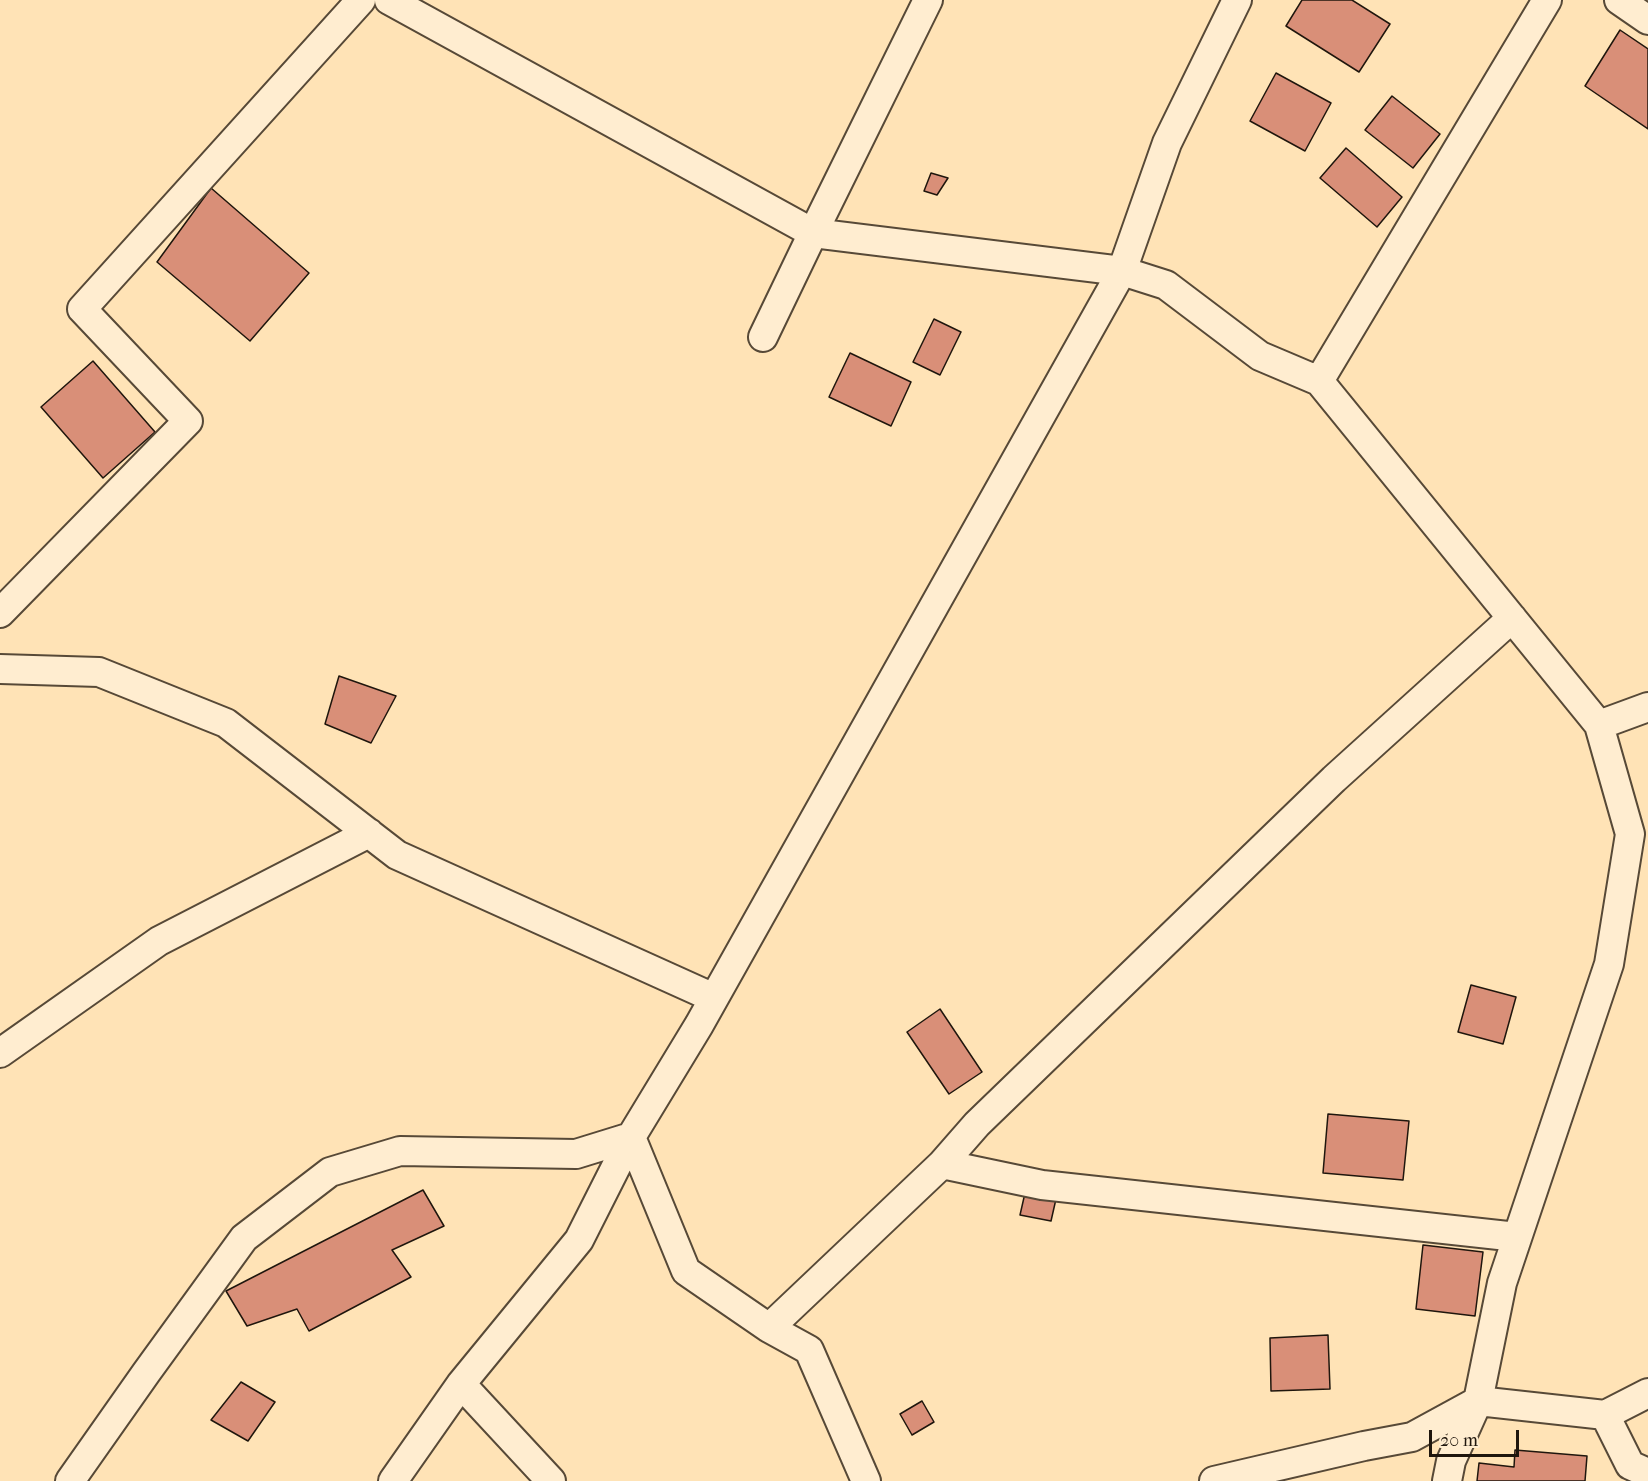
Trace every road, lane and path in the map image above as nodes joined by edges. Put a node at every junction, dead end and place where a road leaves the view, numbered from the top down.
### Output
1 (361, 0) edge
2 (389, 0) edge
3 (928, 0) edge
4 (1237, 0) edge
5 (1547, 0) edge
6 (1619, 0) edge
7 (1648, 20) edge
8 (813, 233) junction
9 (1122, 272) junction
10 (763, 337) dead end
11 (1319, 381) junction
12 (0, 613) edge
13 (1512, 618) junction
14 (0, 669) edge
15 (1648, 707) edge
16 (1599, 725) junction
17 (369, 833) junction
18 (714, 998) junction
19 (0, 1053) edge
20 (631, 1137) junction
21 (942, 1164) junction
22 (1517, 1237) junction
23 (769, 1328) junction
24 (461, 1384) junction
25 (1648, 1394) edge
26 (1478, 1401) junction
27 (1605, 1415) junction
28 (1648, 1473) edge
29 (70, 1481) edge
30 (393, 1481) edge
31 (551, 1481) edge
32 (866, 1481) edge
33 (1214, 1481) edge
34 (1447, 1481) edge

1 - 12 street
2 - 8 street
3 - 8 street
4 - 9 street
5 - 11 street
6 - 7 street
8 - 9 street
8 - 10 street
9 - 11 street
9 - 18 street
11 - 13 street
13 - 16 street
13 - 21 street
14 - 17 street
15 - 16 street
16 - 22 street
17 - 18 street
17 - 19 street
18 - 20 street
20 - 23 street
20 - 24 street
20 - 29 street
21 - 22 street
21 - 23 street
22 - 26 street
23 - 32 street
24 - 30 street
24 - 31 street
25 - 27 street
26 - 27 street
26 - 33 street
26 - 34 street
27 - 28 street

